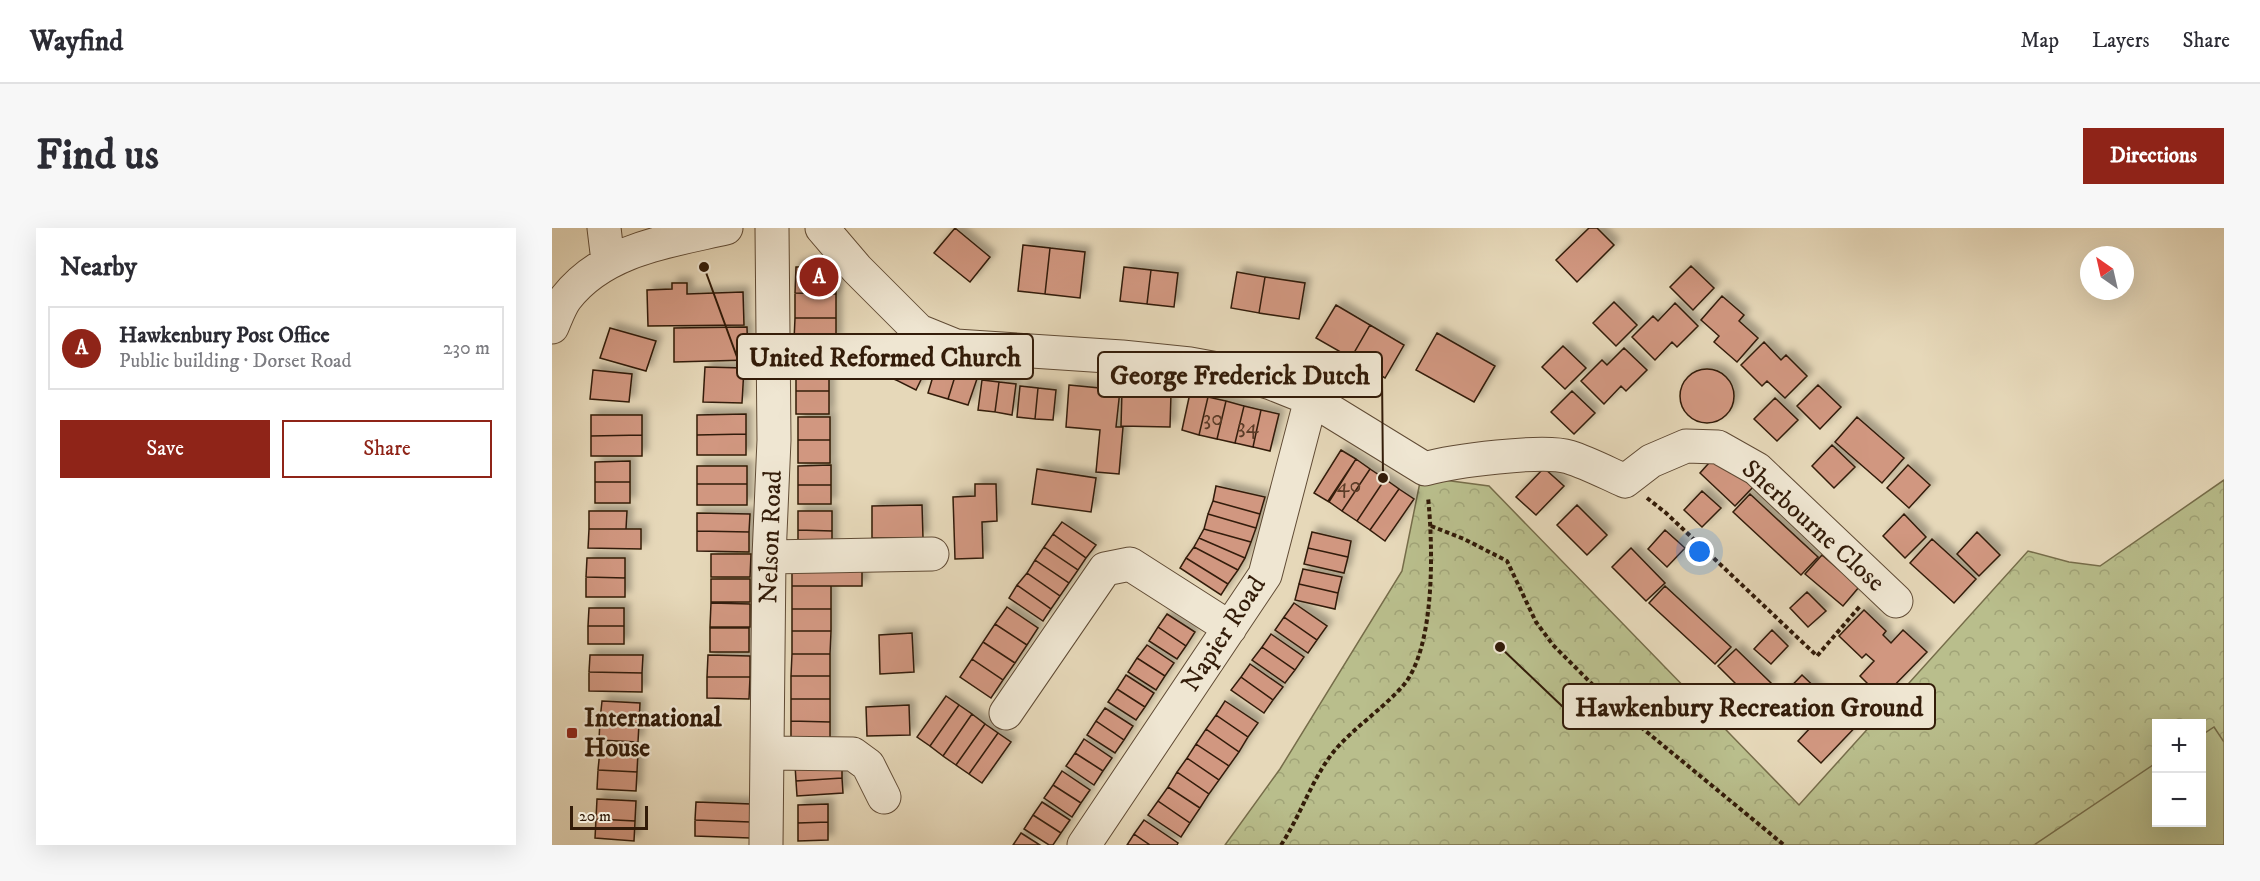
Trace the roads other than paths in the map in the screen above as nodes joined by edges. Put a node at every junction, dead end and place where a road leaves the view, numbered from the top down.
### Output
1 (604, 228) edge
2 (726, 228) edge
3 (772, 228) edge
4 (822, 228) edge
5 (608, 261) junction
6 (552, 327) edge
7 (1311, 399) junction
8 (932, 554) dead end
9 (769, 557) junction
10 (1888, 592) road end
11 (1230, 628) junction
12 (1006, 713) dead end
13 (766, 753) junction
14 (884, 797) dead end
15 (766, 845) edge
16 (1084, 845) edge

1 - 5 street
2 - 5 street
3 - 9 street, Nelson Road
4 - 7 street
5 - 6 street
7 - 10 street, Sherbourne Close
7 - 11 street, Napier Road
8 - 9 street
9 - 13 street, Nelson Road
11 - 12 street
11 - 16 street, Napier Road
13 - 14 street
13 - 15 street, Nelson Road

